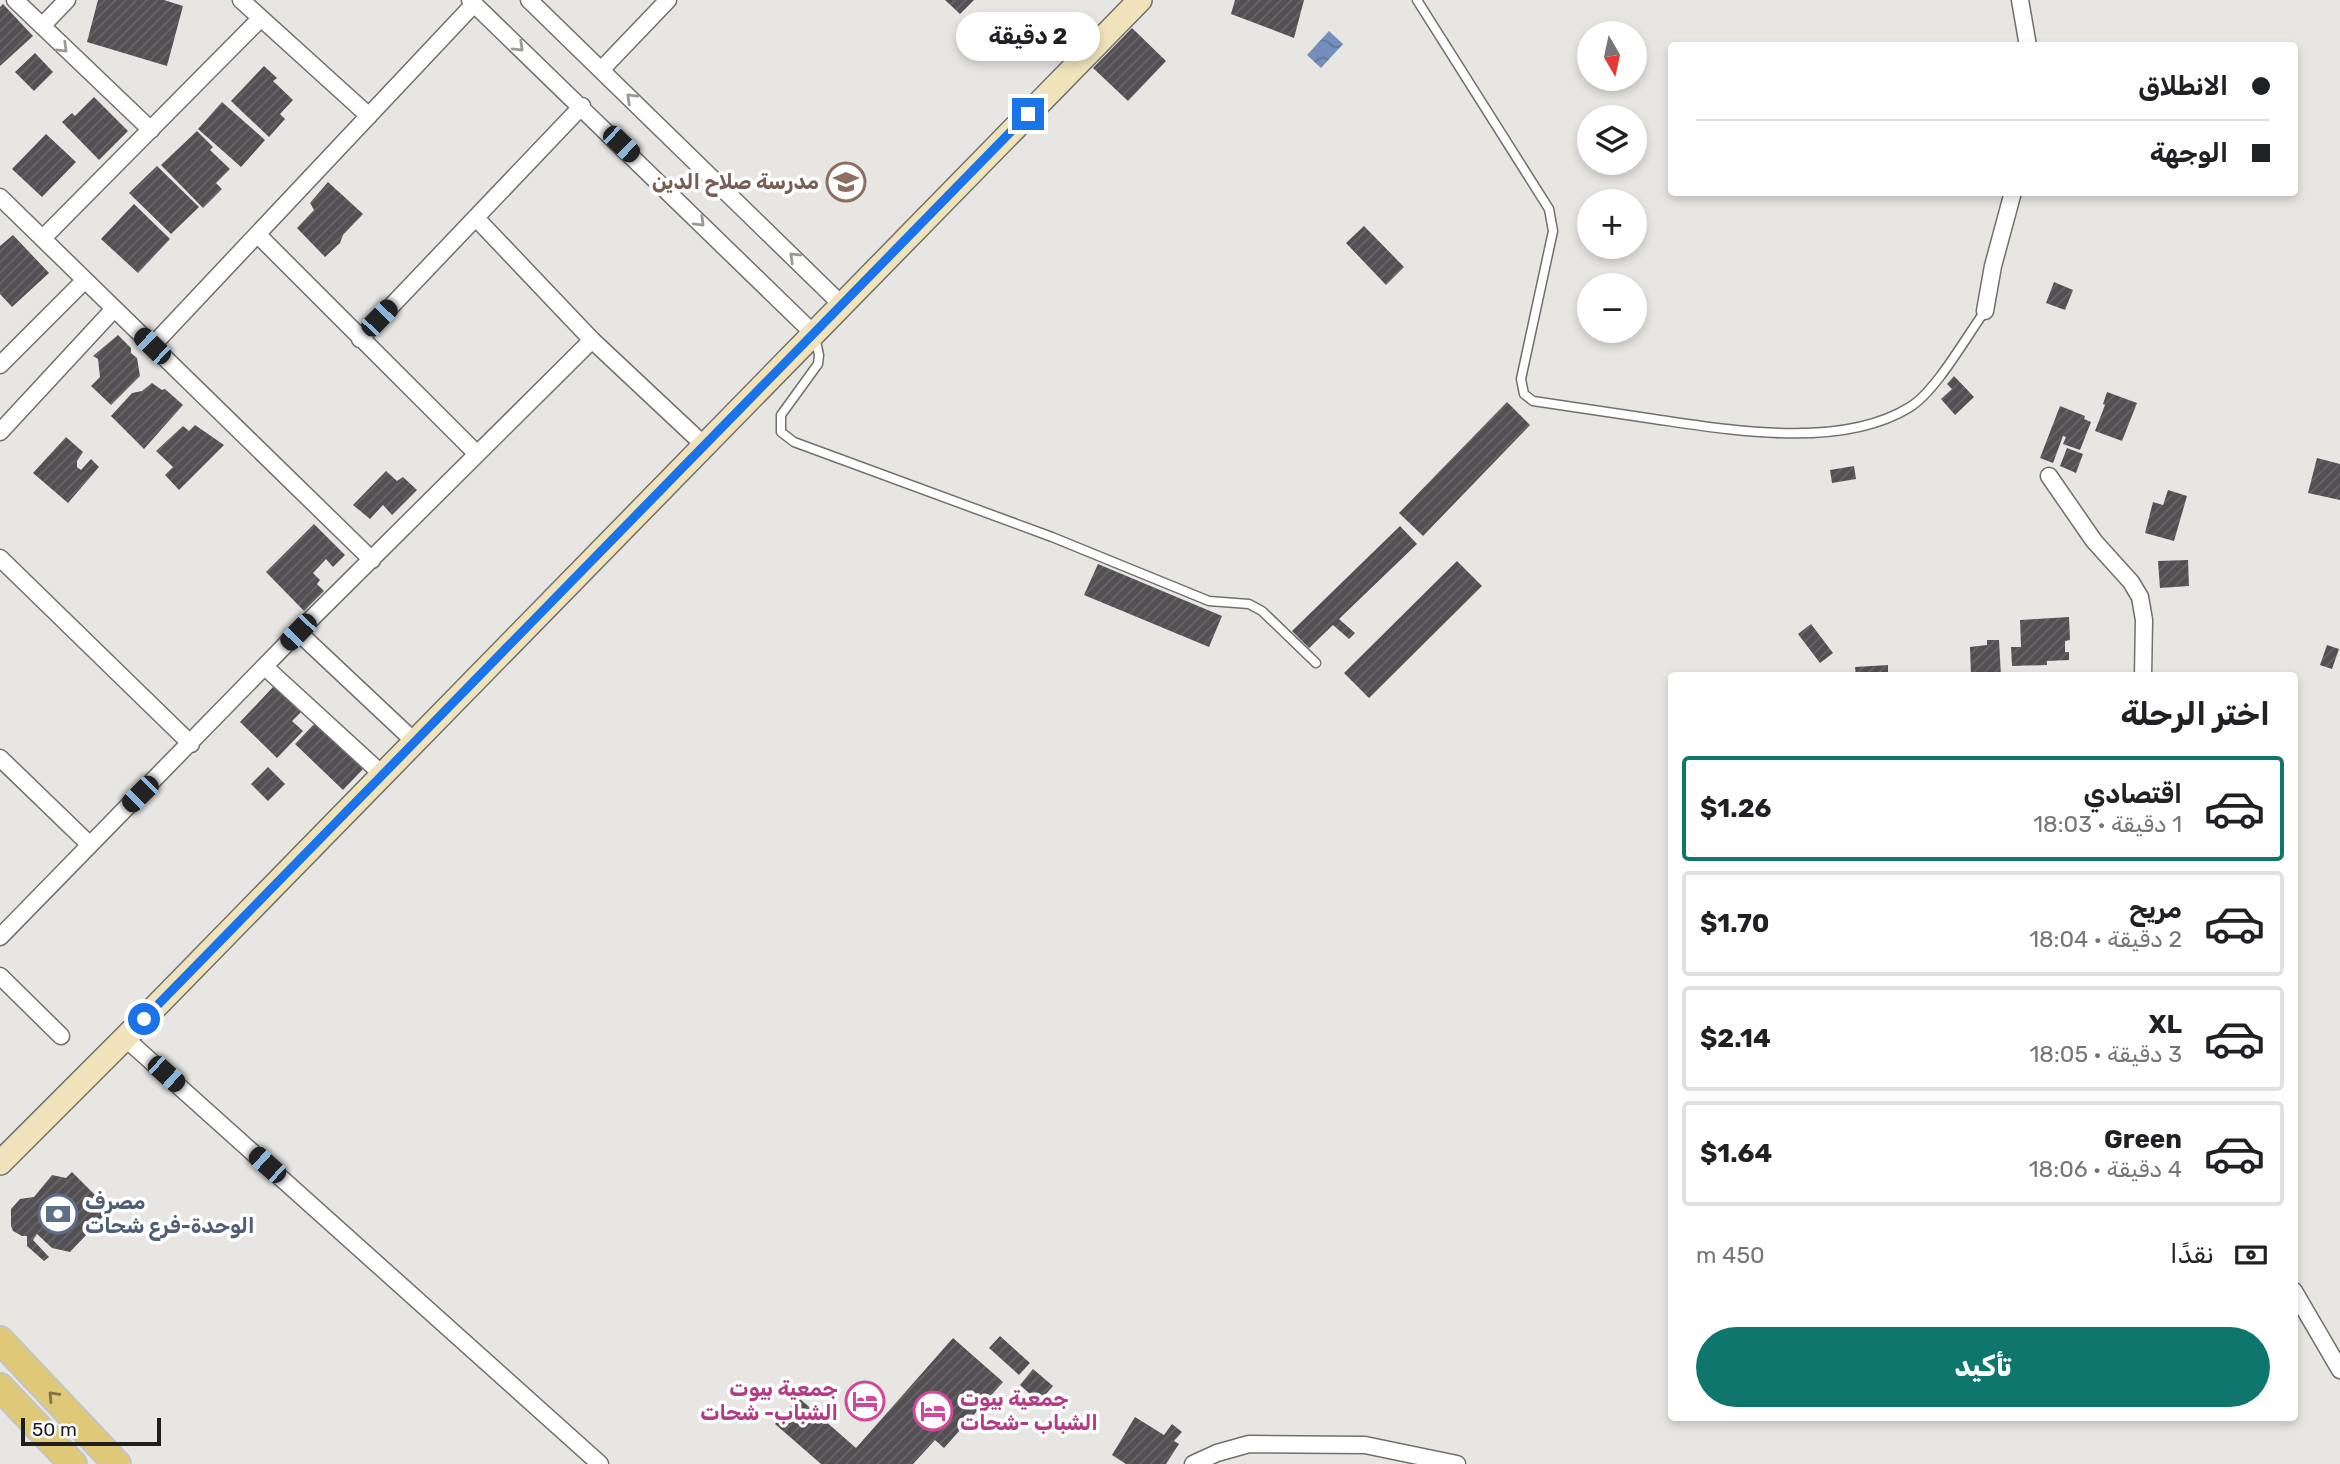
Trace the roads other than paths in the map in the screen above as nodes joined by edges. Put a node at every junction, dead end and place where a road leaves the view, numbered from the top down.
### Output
1 (15, 0) edge
2 (66, 0) edge
3 (241, 0) edge
4 (529, 0) edge
5 (668, 0) edge
6 (1140, 0) edge
7 (1417, 0) edge
8 (2020, 0) edge
9 (472, 2) edge
10 (261, 18) junction
11 (42, 26) junction
12 (2027, 42) edge
13 (602, 69) junction
14 (582, 106) junction
15 (369, 116) junction
16 (151, 130) junction
17 (2012, 196) edge
18 (0, 197) edge
19 (476, 218) junction
20 (258, 235) junction
21 (43, 238) junction
22 (85, 280) junction
23 (842, 305) junction
24 (114, 309) junction
25 (1985, 311) joint
26 (814, 334) junction
27 (360, 339) junction
28 (592, 340) junction
29 (152, 346) junction
30 (4, 354) edge
31 (0, 432) edge
32 (705, 446) junction
33 (477, 453) junction
34 (2049, 476) dead end
35 (0, 558) edge
36 (372, 560) junction
37 (298, 632) junction
38 (1316, 663) dead end
39 (265, 667) junction
40 (2143, 672) edge
41 (415, 742) junction
42 (191, 744) junction
43 (0, 758) edge
44 (383, 775) junction
45 (89, 844) junction
46 (0, 937) edge
47 (0, 976) edge
48 (61, 1036) dead end
49 (125, 1038) junction
50 (0, 1163) edge
51 (2298, 1298) edge
52 (0, 1340) edge
53 (2340, 1370) edge
54 (0, 1387) edge
55 (73, 1464) edge
56 (117, 1464) edge
57 (600, 1464) edge
58 (1193, 1464) edge
59 (1457, 1464) edge

1 - 11 street
2 - 11 street
3 - 10 street
4 - 13 street
5 - 13 street
6 - 23 street
7 - 25 lane
8 - 12 street
9 -> 14 street
9 - 15 street
10 - 15 street
10 - 16 street
11 -> 16 street
23 -> 13 street
14 - 19 street
14 -> 26 street
15 - 20 street
16 - 21 street
17 - 25 street
18 - 21 street
19 - 27 street
19 - 28 street
20 - 27 street
20 - 29 street
21 - 22 street
22 - 24 street
22 - 30 street
23 - 26 street
24 - 29 street
24 - 31 street
26 - 32 street
26 - 38 lane
27 - 33 street
28 - 32 street
28 - 33 street
29 - 36 street
32 - 41 street
33 - 36 street
34 - 40 street
35 - 42 street
36 - 37 street
37 - 39 street
37 - 41 street
39 - 42 street
39 - 44 street
41 - 44 street
42 - 45 street
43 - 45 street
44 - 49 street
45 - 46 street
47 - 48 street
49 - 50 street
49 - 57 street
51 - 53 street
56 -> 52 main road
54 - 55 main road
58 - 59 street

